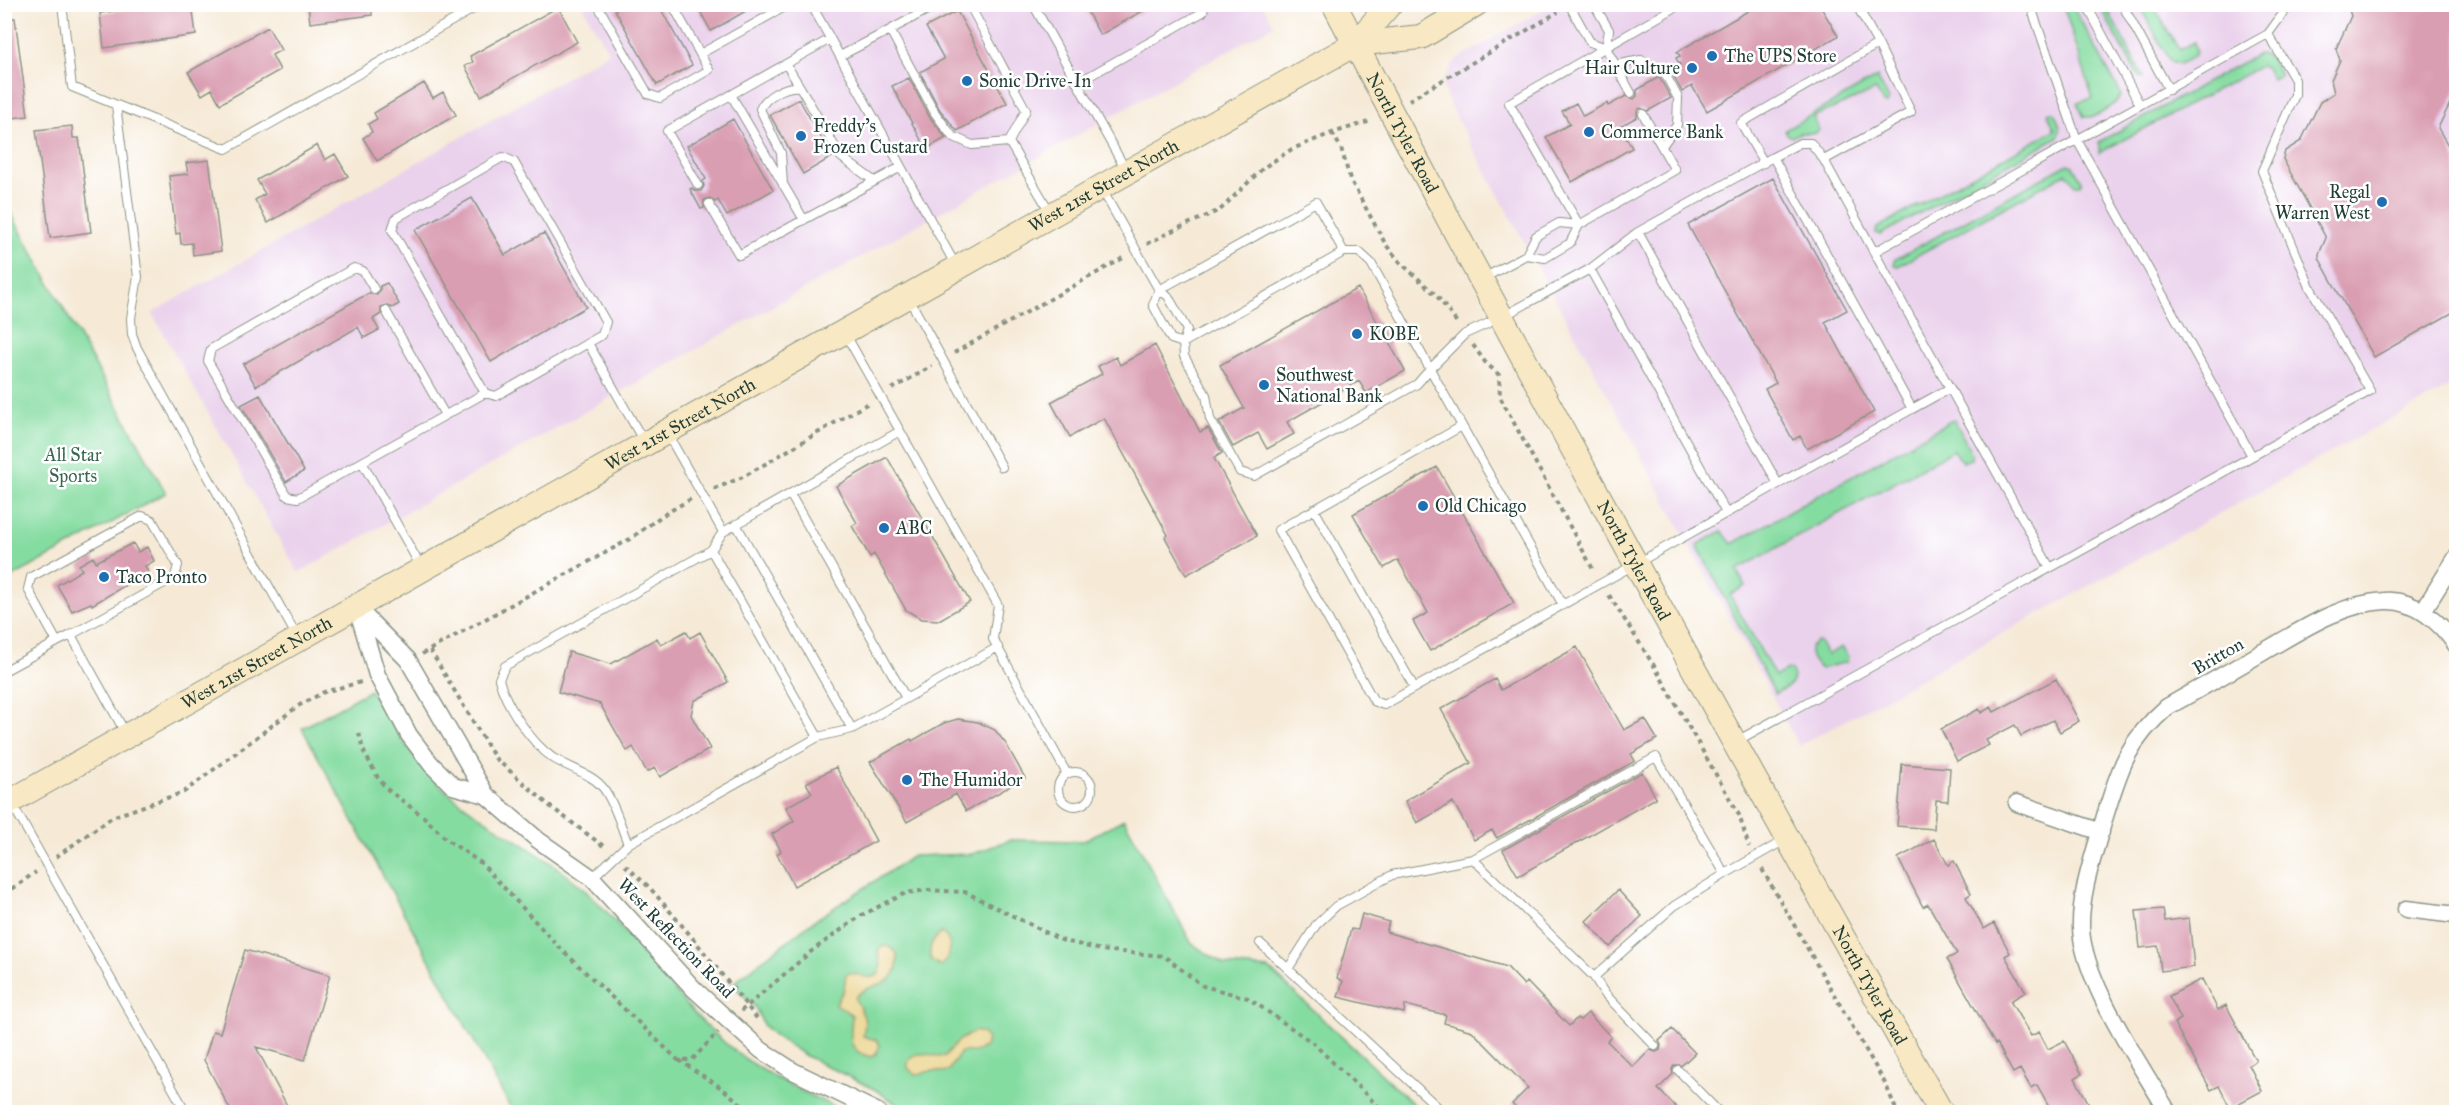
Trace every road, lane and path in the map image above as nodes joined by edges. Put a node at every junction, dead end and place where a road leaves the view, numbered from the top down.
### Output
1 (62, 4) edge
2 (482, 4) edge
3 (597, 4) edge
4 (672, 4) edge
5 (790, 4) edge
6 (811, 4) edge
7 (938, 4) edge
8 (969, 4) edge
9 (1033, 4) edge
10 (1204, 4) edge
11 (1334, 4) edge
12 (1390, 4) edge
13 (1476, 4) edge
14 (1594, 4) edge
15 (1681, 4) edge
16 (1856, 4) edge
17 (2030, 4) edge
18 (2086, 4) edge
19 (2122, 4) edge
20 (2290, 4) edge
21 (1569, 5) edge
22 (466, 8) edge
23 (890, 30) junction
24 (2268, 34) junction
25 (830, 39) junction
26 (1355, 44) junction
27 (1878, 44) junction
28 (1606, 48) junction
29 (700, 54) junction
30 (840, 56) junction
31 (786, 64) junction
32 (1615, 65) junction
33 (1077, 83) junction
34 (800, 87) junction
35 (2169, 90) junction
36 (1631, 93) dead end
37 (731, 94) junction
38 (116, 105) junction
39 (2140, 105) junction
40 (1390, 110) junction
41 (1643, 114) dead end
42 (1332, 133) junction
43 (2077, 140) junction
44 (1009, 142) junction
45 (1662, 146) junction
46 (1773, 158) junction
47 (1824, 160) junction
48 (1764, 162) junction
49 (901, 167) junction
50 (1127, 172) junction
51 (874, 181) junction
52 (698, 185) dead end
53 (783, 185) junction
54 (1101, 187) junction
55 (710, 204) dead end
56 (1052, 215) junction
57 (804, 220) junction
58 (1579, 225) junction
59 (1638, 232) junction
60 (1136, 250) junction
61 (1344, 252) junction
62 (1875, 252) junction
63 (1526, 255) junction
64 (1590, 268) junction
65 (957, 269) junction
66 (1481, 280) junction
67 (374, 290) dead end
68 (1159, 290) junction
69 (908, 297) junction
70 (386, 311) dead end
71 (1502, 317) junction
72 (844, 333) junction
73 (1465, 334) junction
74 (588, 343) junction
75 (1183, 343) junction
76 (943, 360) junction
77 (1430, 369) junction
78 (1950, 388) junction
79 (485, 393) junction
80 (880, 396) junction
81 (1912, 409) junction
82 (445, 415) junction
83 (1462, 426) junction
84 (900, 431) junction
85 (667, 433) junction
86 (646, 445) junction
87 (2252, 456) junction
88 (362, 462) junction
89 (1002, 467) dead end
90 (1778, 484) junction
91 (702, 494) junction
92 (790, 494) junction
93 (1314, 509) junction
94 (1726, 513) junction
95 (736, 525) junction
96 (723, 532) junction
97 (711, 550) junction
98 (2457, 558) edge
99 (1636, 564) junction
100 (2050, 568) junction
101 (423, 570) junction
102 (1601, 583) junction
103 (1563, 604) junction
104 (357, 608) junction
105 (2423, 611) junction
106 (71, 635) junction
107 (298, 640) junction
108 (57, 642) junction
109 (2457, 645) edge
110 (998, 647) junction
111 (430, 650) junction
112 (408, 660) junction
113 (4, 671) edge
114 (377, 675) junction
115 (1414, 687) junction
116 (906, 698) junction
117 (852, 729) junction
118 (359, 733) dead end
119 (127, 737) junction
120 (818, 737) junction
121 (1734, 743) junction
122 (1067, 774) junction
123 (486, 795) junction
124 (2017, 803) dead end
125 (8, 804) edge
126 (2101, 832) junction
127 (1787, 839) junction
128 (628, 844) junction
129 (614, 855) junction
130 (1755, 857) junction
131 (1473, 859) junction
132 (46, 864) junction
133 (1725, 874) junction
134 (592, 878) junction
135 (4, 894) edge
136 (2406, 909) dead end
137 (2457, 915) edge
138 (1260, 943) dead end
139 (1288, 969) junction
140 (1594, 977) junction
141 (747, 1005) junction
142 (730, 1020) junction
143 (759, 1022) dead end
144 (1655, 1046) dead end
145 (678, 1060) junction
146 (1678, 1070) dead end
147 (186, 1113) edge
148 (751, 1113) edge
149 (878, 1113) edge
150 (1384, 1113) edge
151 (1443, 1113) edge
152 (1719, 1113) edge
153 (1897, 1113) edge
154 (1941, 1113) edge
155 (2168, 1113) edge

1 - 38 lane
2 - 22 lane
3 - 29 lane
4 - 29 lane
5 - 29 lane
6 - 25 lane
7 - 23 lane
8 - 44 lane
9 - 33 lane
10 - 33 lane
11 - 26 main road, North Tyler Road
12 - 26 main road, West 21st Street North
13 - 26 main road, West 21st Street North
14 - 28 lane
15 - 28 lane
16 - 27 lane
17 - 43 lane
18 - 39 lane
19 - 35 lane
20 - 24 lane
21 - 28 lane
21 - 40 path
22 - 38 lane
23 - 30 lane
23 - 44 lane
24 - 35 lane
24 - 87 lane
25 - 30 lane
25 - 31 lane
26 - 40 main road, North Tyler Road
26 - 50 main road, West 21st Street North
27 - 47 lane
27 - 48 lane
28 - 32 lane
28 - 58 lane
30 - 49 lane
31 - 34 lane
31 - 37 lane
32 - 36 lane
32 - 45 lane
33 - 50 lane
34 - 51 lane
34 - 53 lane
35 - 39 lane
37 - 52 lane
37 - 53 lane
38 - 107 lane
39 - 43 lane
40 - 42 path
40 - 66 main road, North Tyler Road
41 - 45 lane
42 - 60 path
42 - 73 path
43 - 62 lane
43 - 87 lane
44 - 56 lane
45 - 58 lane
46 - 47 lane
46 - 48 lane
46 - 81 lane
47 - 62 lane
48 - 59 lane
49 - 51 lane
49 - 65 lane
50 - 54 main road, West 21st Street North
51 - 57 lane
53 - 57 lane
54 - 56 main road, West 21st Street North
54 - 60 lane
55 - 57 lane
56 - 65 main road, West 21st Street North
58 - 63 lane
58 - 63 lane
59 - 64 lane
59 - 90 lane
60 - 68 lane
60 - 76 path
61 - 68 lane
61 - 75 lane
61 - 77 lane
62 - 78 lane
63 - 66 lane
64 - 71 lane
64 - 94 lane
65 - 69 main road, West 21st Street North
66 - 71 main road, North Tyler Road
67 - 88 lane
68 - 75 lane
68 - 75 lane
69 - 72 main road, West 21st Street North
69 - 76 lane
70 - 82 lane
71 - 73 lane
71 - 99 main road, North Tyler Road
72 - 80 lane
72 - 85 main road, West 21st Street North
73 - 77 lane
73 - 102 path
74 - 79 lane
74 - 79 lane
74 - 86 lane
75 - 77 lane
76 - 80 path
76 - 89 lane
77 - 83 lane
78 - 81 lane
78 - 100 lane
79 - 82 lane
80 - 84 lane
80 - 91 path
81 - 90 lane
82 - 88 lane
83 - 93 lane
83 - 103 lane
84 - 92 lane
84 - 110 lane
85 - 86 main road, West 21st Street North
85 - 91 lane
86 - 101 main road, West 21st Street North
87 - 100 lane
88 - 101 lane
90 - 94 lane
91 - 96 lane
91 - 111 path
92 - 95 lane
92 - 116 lane
93 - 115 lane
93 - 115 lane
94 - 99 lane
95 - 96 lane
95 - 117 lane
96 - 97 lane
97 - 120 lane
97 - 128 lane
98 - 105 street
99 - 102 lane
99 - 121 main road, North Tyler Road
100 - 121 lane
101 - 104 main road, West 21st Street North
102 - 103 lane
102 - 130 path
103 - 115 lane
104 - 107 main road, West 21st Street North
104 - 112 street, West Reflection Road
104 - 114 street, West Reflection Road
105 - 109 street
105 - 126 street, Britton
106 - 108 lane
106 - 108 lane
106 - 119 lane
107 - 119 main road, West 21st Street North
108 - 113 lane
110 - 116 lane
110 - 122 lane
111 - 112 path
111 - 129 path
112 - 123 street, West Reflection Road
114 - 123 street, West Reflection Road
114 - 132 path
116 - 117 lane
117 - 120 lane
118 - 145 path
119 - 125 main road, West 21st Street North
120 - 128 lane
121 - 127 main road, North Tyler Road
122 - 122 lane
123 - 134 street, West Reflection Road
124 - 126 street
125 - 132 lane
126 - 155 street, Britton
127 - 130 lane
127 - 154 main road, North Tyler Road
128 - 129 lane
129 - 134 lane
129 - 141 path
130 - 133 lane
130 - 153 path
131 - 133 lane
131 - 139 lane
131 - 140 lane
132 - 135 path
132 - 147 lane
133 - 140 lane
134 - 142 street, West Reflection Road
136 - 137 street
138 - 139 lane
139 - 151 lane
140 - 144 lane
141 - 142 path
141 - 143 path
141 - 150 path
142 - 145 path
142 - 149 street, West Reflection Road
145 - 148 path
146 - 152 lane

